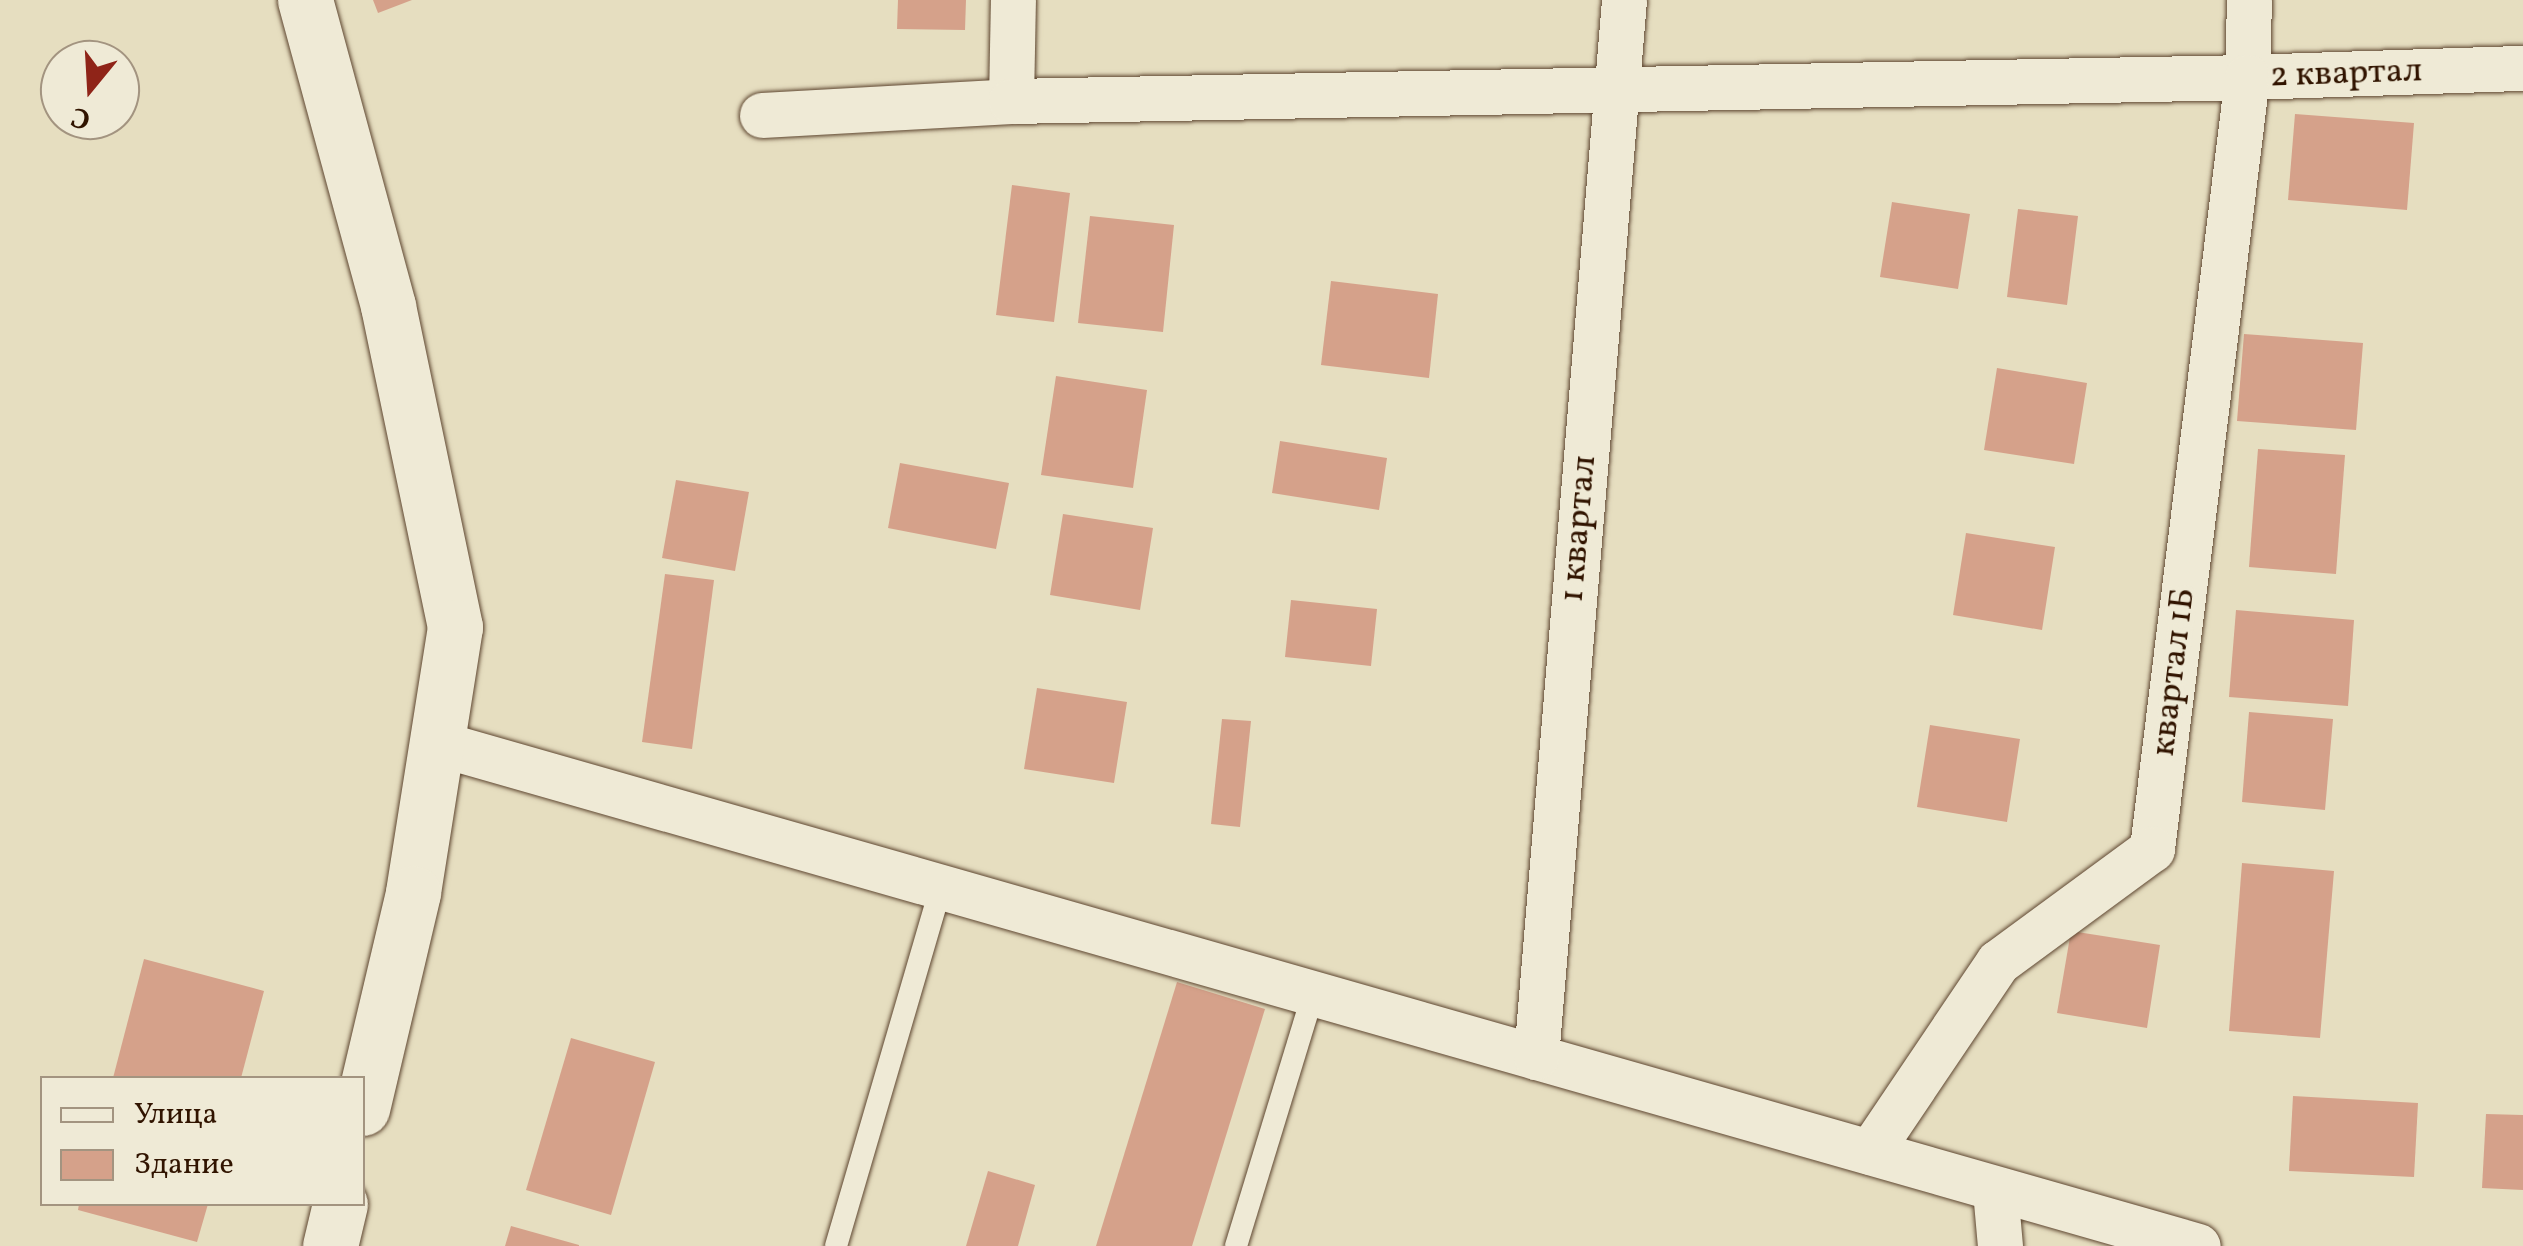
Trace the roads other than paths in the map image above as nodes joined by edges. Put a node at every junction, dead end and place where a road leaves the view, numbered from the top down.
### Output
1 (305, 0) edge
2 (1013, 0) edge
3 (1624, 0) edge
4 (2249, 0) edge
5 (2523, 68) edge
6 (2247, 77) junction
7 (1616, 92) junction
8 (1011, 101) junction
9 (762, 115) dead end
10 (437, 743) junction
11 (941, 888) junction
12 (1313, 994) junction
13 (1536, 1057) junction
14 (365, 1095) edge
15 (1870, 1152) junction
16 (1995, 1190) junction
17 (340, 1206) edge
18 (330, 1246) edge
19 (836, 1246) edge
20 (1236, 1246) edge
21 (2000, 1246) edge
22 (2198, 1246) edge

1 - 10 street
2 - 8 street
3 - 7 street, 1 квартал
4 - 6 street, 2 квартал
5 - 6 street, 2 квартал
6 - 7 street
6 - 15 street, квартал 1Б
7 - 8 street
7 - 13 street, 1 квартал
8 - 9 street
10 - 11 street
10 - 14 street
11 - 12 street
11 - 19 lane
12 - 13 street
12 - 20 lane
13 - 15 street
15 - 16 street
16 - 21 street
16 - 22 street
17 - 18 street

